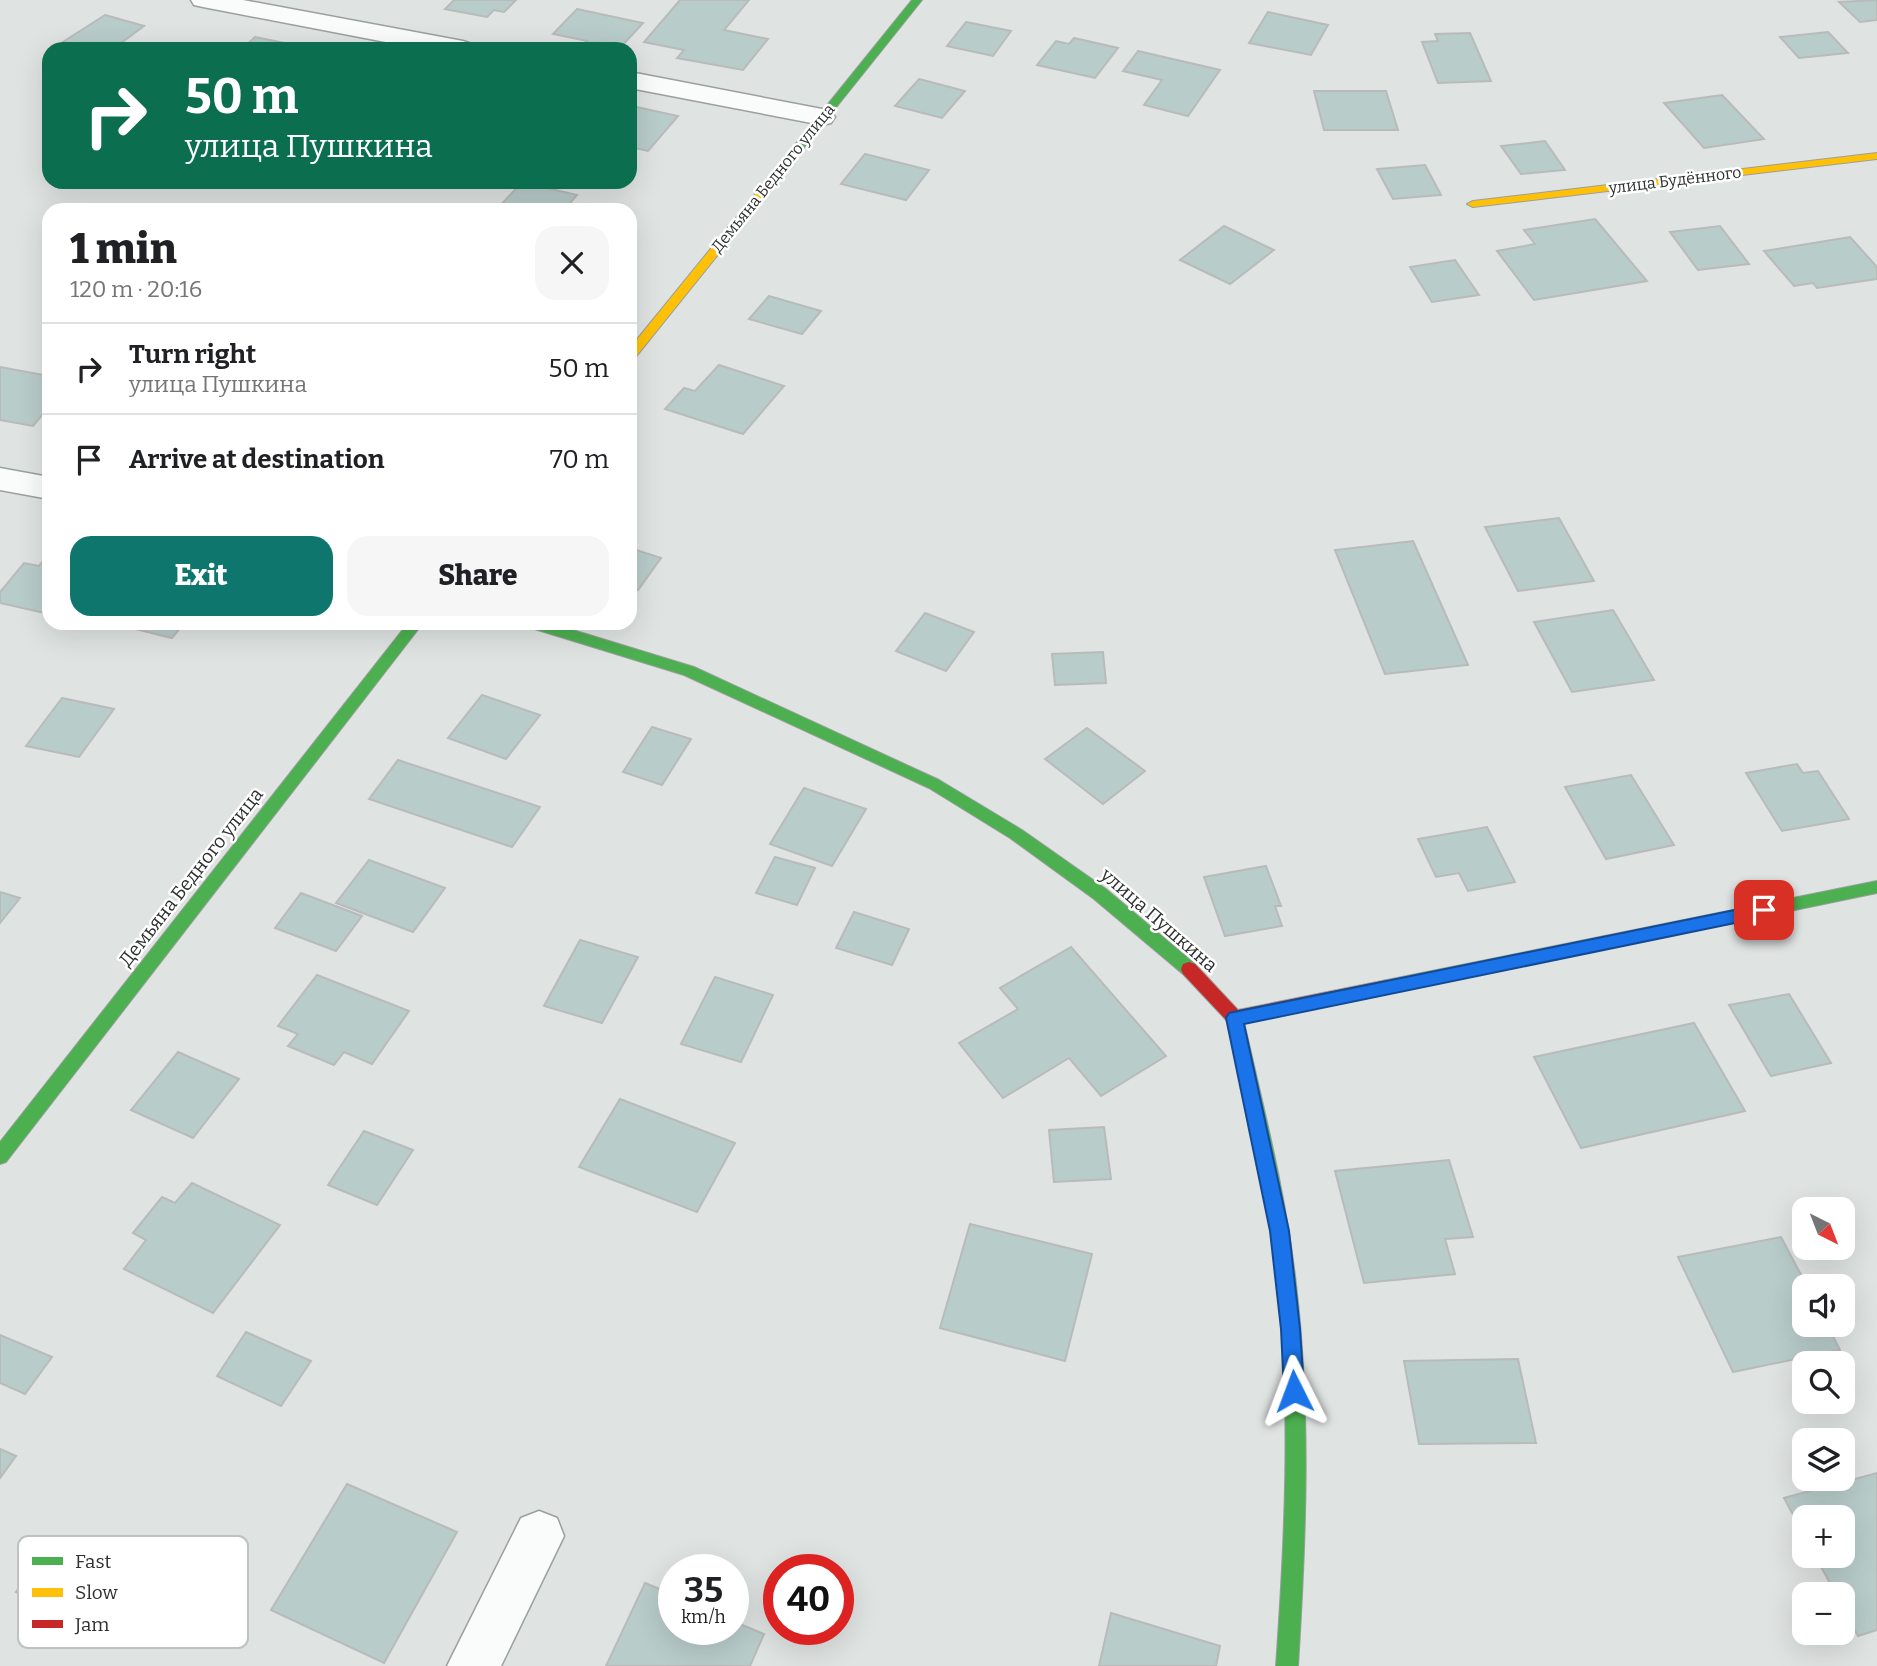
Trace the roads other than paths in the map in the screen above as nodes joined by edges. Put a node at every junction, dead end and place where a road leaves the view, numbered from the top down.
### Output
1 (203, 0) edge
2 (917, 0) edge
3 (426, 42) edge
4 (637, 81) edge
5 (822, 117) junction
6 (1877, 156) edge
7 (1473, 204) dead end
8 (637, 347) edge
9 (0, 479) edge
10 (42, 487) edge
11 (411, 630) edge
12 (556, 630) edge
13 (1877, 887) edge
14 (1235, 1018) junction
15 (0, 1156) edge
16 (539, 1536) dead end
17 (473, 1666) edge
18 (1287, 1666) edge

1 - 3 street
2 - 5 street, Демьяна Бедного улица
4 - 5 street
5 - 8 street, Демьяна Бедного улица
6 - 7 street, улица Будённого
9 - 10 street
11 - 15 street, Демьяна Бедного улица
12 - 14 street, улица Пушкина
13 - 14 street
14 - 18 street
16 - 17 street

